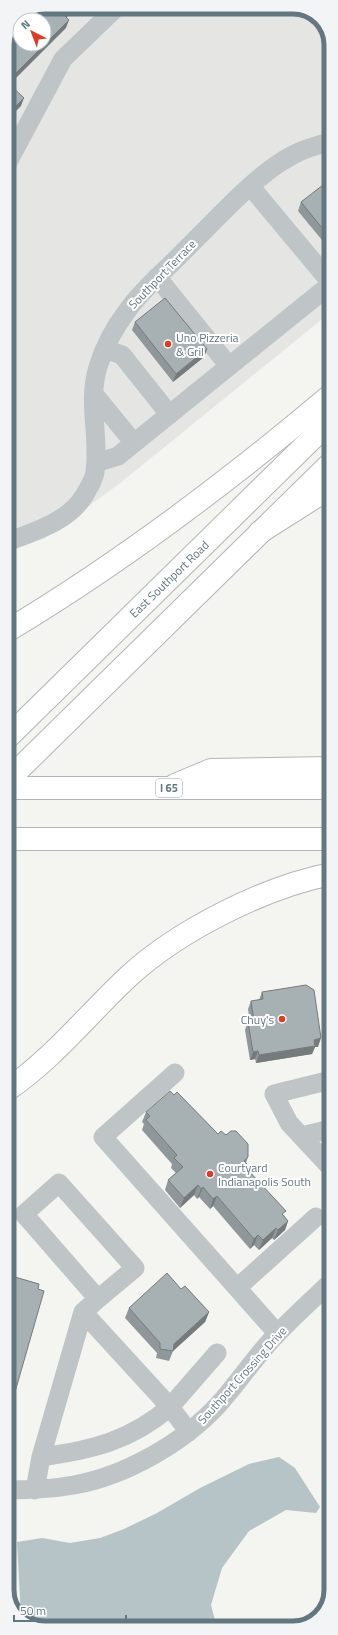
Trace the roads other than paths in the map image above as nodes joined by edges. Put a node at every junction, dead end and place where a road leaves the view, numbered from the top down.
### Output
1 (110, 14) edge
2 (324, 144) edge
3 (14, 151) edge
4 (251, 187) junction
5 (324, 276) edge
6 (157, 277) junction
7 (324, 290) edge
8 (105, 349) junction
9 (230, 366) junction
10 (94, 394) junction
11 (324, 401) edge
12 (169, 414) junction
13 (324, 427) edge
14 (134, 443) junction
15 (96, 463) junction
16 (324, 470) edge
17 (324, 491) edge
18 (260, 532) junction
19 (14, 539) edge
20 (14, 627) edge
21 (15, 731) edge
22 (324, 768) edge
23 (14, 774) edge
24 (14, 788) edge
25 (168, 788) junction
26 (324, 788) edge
27 (14, 839) edge
28 (324, 839) edge
29 (324, 876) edge
30 (176, 1072) dead end
31 (324, 1082) edge
32 (14, 1084) edge
33 (324, 1131) edge
34 (301, 1136) junction
35 (324, 1161) edge
36 (316, 1217) dead end
37 (237, 1288) junction
38 (324, 1289) edge
39 (98, 1299) junction
40 (83, 1312) junction
41 (277, 1334) junction
42 (217, 1353) dead end
43 (170, 1407) junction
44 (189, 1432) junction
45 (41, 1457) junction
46 (14, 1490) edge
47 (35, 1490) junction

1 - 3 street
2 - 4 street, Southport Terrace
4 - 5 street
4 - 6 street, Southport Terrace
6 - 8 street, Southport Terrace
6 - 9 street
7 - 9 street
8 - 10 street, Southport Terrace
8 - 12 street
9 - 12 street
10 - 14 street
10 - 15 street, Southport Terrace
11 - 20 main road
12 - 14 street
13 - 21 main road, East Southport Road
14 - 15 street
15 - 19 street, Southport Terrace
16 - 18 main road
17 - 18 main road
18 - 23 main road
22 - 25 main road
24 - 25 main road, I 65
25 - 26 main road, I 65
27 - 28 main road
29 - 32 main road
30 - 37 street
31 - 34 street
33 - 34 street
34 - 35 street
36 - 37 street
37 - 41 street
38 - 41 street, Southport Crossing Drive
39 - 39 street
39 - 40 street
40 - 43 street
40 - 45 street
41 - 44 street, Southport Crossing Drive
42 - 43 street
43 - 44 street
43 - 45 street
44 - 47 street, Southport Crossing Drive
45 - 47 street
46 - 47 street, Southport Crossing Drive

